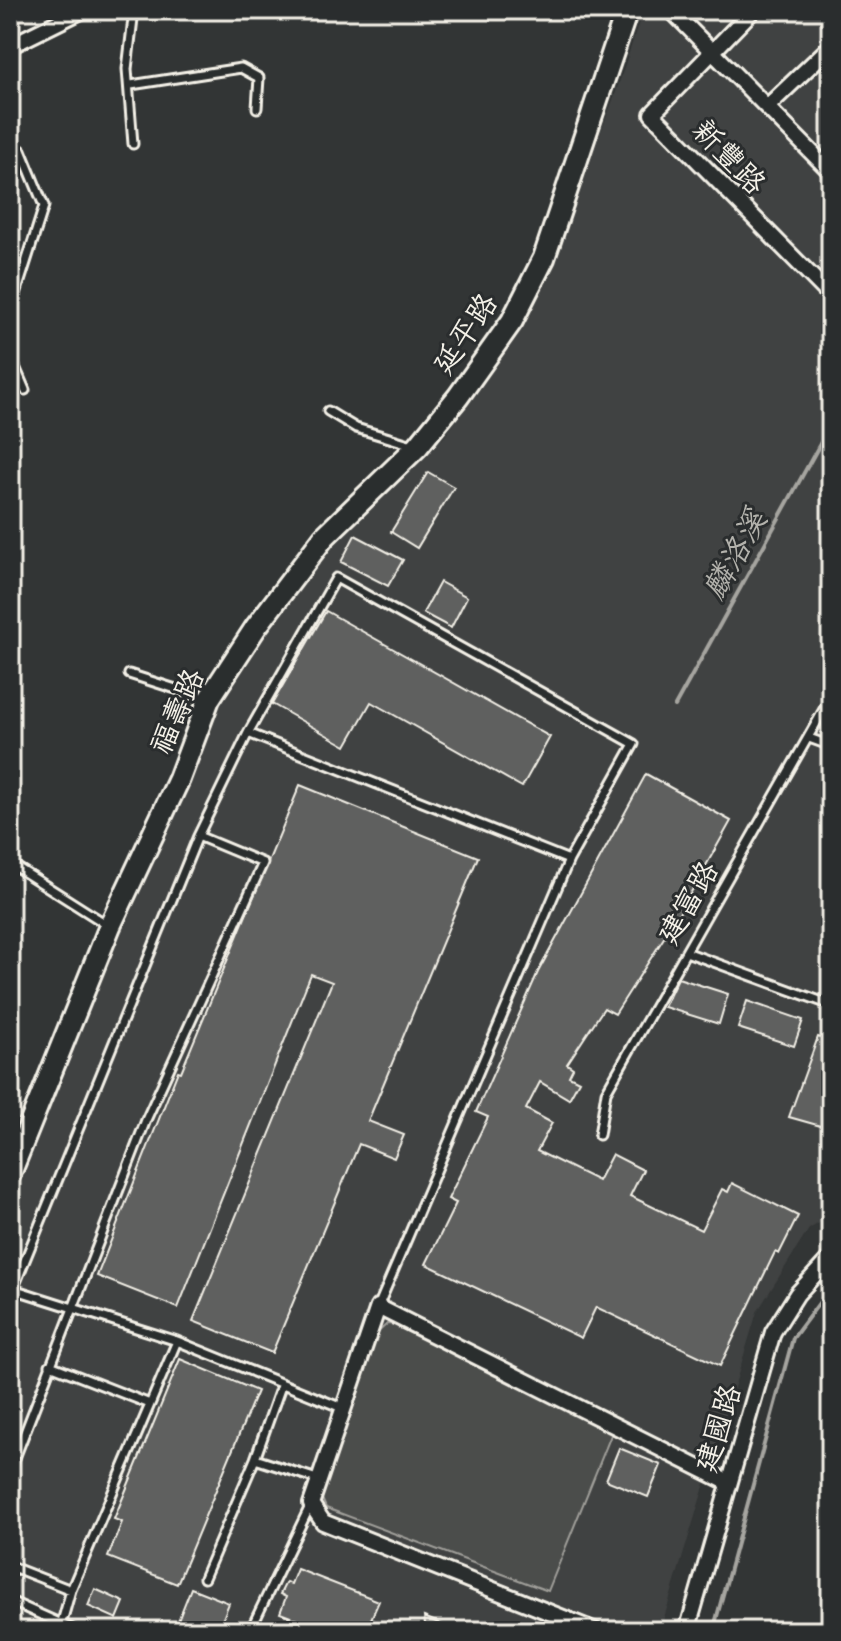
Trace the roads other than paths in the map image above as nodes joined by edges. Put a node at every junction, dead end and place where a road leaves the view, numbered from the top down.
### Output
1 (83, 10) edge
2 (134, 10) edge
3 (613, 10) edge
4 (627, 10) edge
5 (671, 10) edge
6 (753, 10) edge
7 (10, 46) edge
8 (831, 46) edge
9 (712, 52) junction
10 (131, 85) junction
11 (768, 106) junction
12 (257, 108) dead end
13 (592, 123) junction
14 (133, 144) dead end
15 (10, 156) edge
16 (830, 168) edge
17 (831, 296) edge
18 (10, 313) edge
19 (10, 355) edge
20 (25, 390) dead end
21 (328, 411) dead end
22 (418, 446) junction
23 (324, 537) joint
24 (129, 674) dead end
25 (831, 697) edge
26 (209, 699) junction
27 (248, 733) junction
28 (809, 738) junction
29 (831, 746) edge
30 (198, 836) junction
31 (569, 860) junction
32 (10, 863) edge
33 (110, 926) junction
34 (686, 952) junction
35 (831, 1005) edge
36 (599, 1135) dead end
37 (11, 1169) edge
38 (831, 1257) edge
39 (12, 1293) edge
40 (71, 1307) junction
41 (378, 1307) junction
42 (177, 1341) junction
43 (50, 1365) junction
44 (281, 1386) junction
45 (150, 1404) junction
46 (342, 1408) junction
47 (255, 1459) junction
48 (10, 1471) edge
49 (317, 1479) junction
50 (727, 1482) junction
51 (311, 1504) junction
52 (10, 1566) edge
53 (204, 1578) dead end
54 (71, 1590) junction
55 (10, 1601) edge
56 (62, 1622) junction
57 (77, 1631) edge
58 (250, 1631) edge
59 (596, 1631) edge
60 (687, 1631) edge

1 - 7 street
2 - 10 lane
3 - 13 street, 延平路
4 - 13 street, 延平路
5 - 9 street
6 - 9 street
8 - 11 street
9 - 11 street
9 - 17 street, 新豐路
10 - 12 lane
10 - 14 lane
11 - 16 street
13 - 22 street, 延平路
15 - 18 lane
19 - 20 lane
21 - 22 lane
22 - 23 street, 延平路
23 - 26 street, 福壽路
24 - 26 lane
25 - 28 lane, 建富路
26 - 33 street, 福壽路
27 - 30 lane
27 - 31 lane
27 - 31 lane
28 - 29 lane
28 - 34 lane, 建富路
30 - 39 lane
30 - 40 lane
31 - 41 lane
32 - 33 lane
33 - 37 street, 福壽路
34 - 35 lane
34 - 36 lane, 建富路
38 - 50 street, 建國路
39 - 40 lane
40 - 42 lane
40 - 43 lane
41 - 46 street
41 - 50 street
42 - 44 lane
42 - 45 lane
43 - 45 lane
43 - 48 lane
44 - 46 lane
44 - 47 lane
45 - 54 lane
46 - 49 street
47 - 49 lane
47 - 53 lane
49 - 51 street
50 - 60 street, 建國路
51 - 58 lane
51 - 59 street
52 - 54 lane
54 - 56 lane
55 - 56 lane
56 - 57 lane

